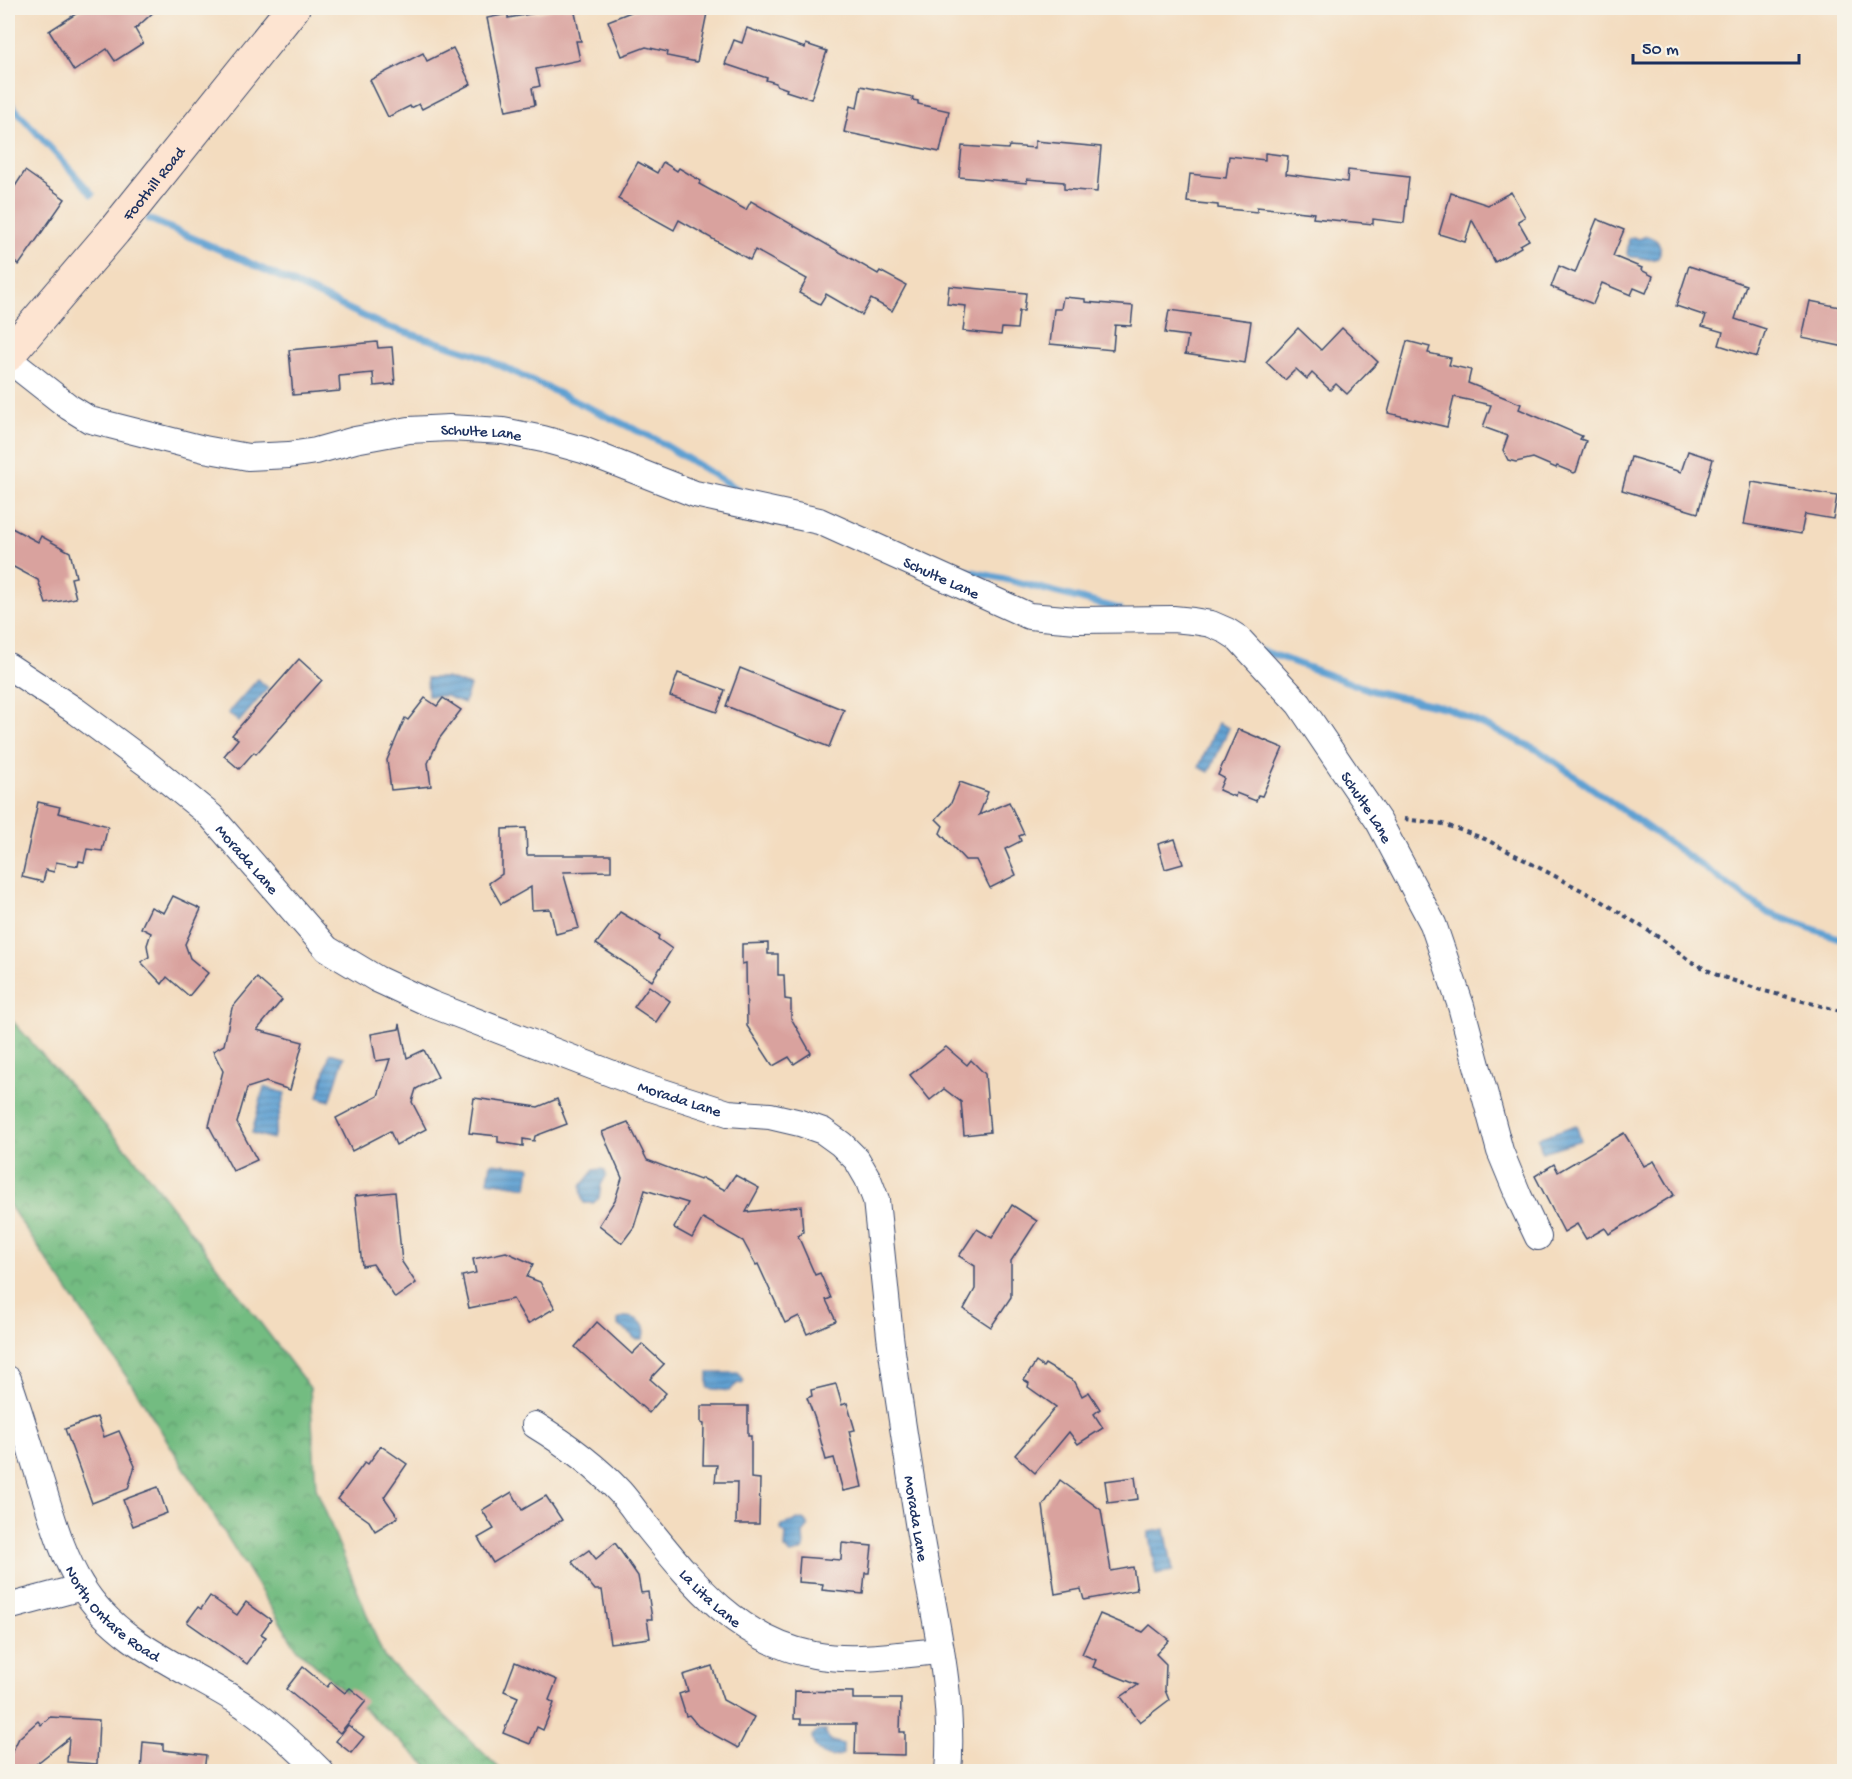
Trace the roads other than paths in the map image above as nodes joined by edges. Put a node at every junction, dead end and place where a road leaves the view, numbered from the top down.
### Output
1 (293, 8) edge
2 (8, 357) edge
3 (8, 666) edge
4 (1538, 1237) dead end
5 (8, 1379) edge
6 (535, 1425) dead end
7 (82, 1587) junction
8 (8, 1607) edge
9 (941, 1651) junction
10 (321, 1772) edge
11 (948, 1772) edge

1 - 2 main road, Foothill Road
2 - 4 street, Schulte Lane
3 - 9 street, Morada Lane
5 - 7 street, North Ontare Road
6 - 9 street, La Lita Lane
7 - 8 street
7 - 10 street, North Ontare Road
9 - 11 street, Morada Lane

